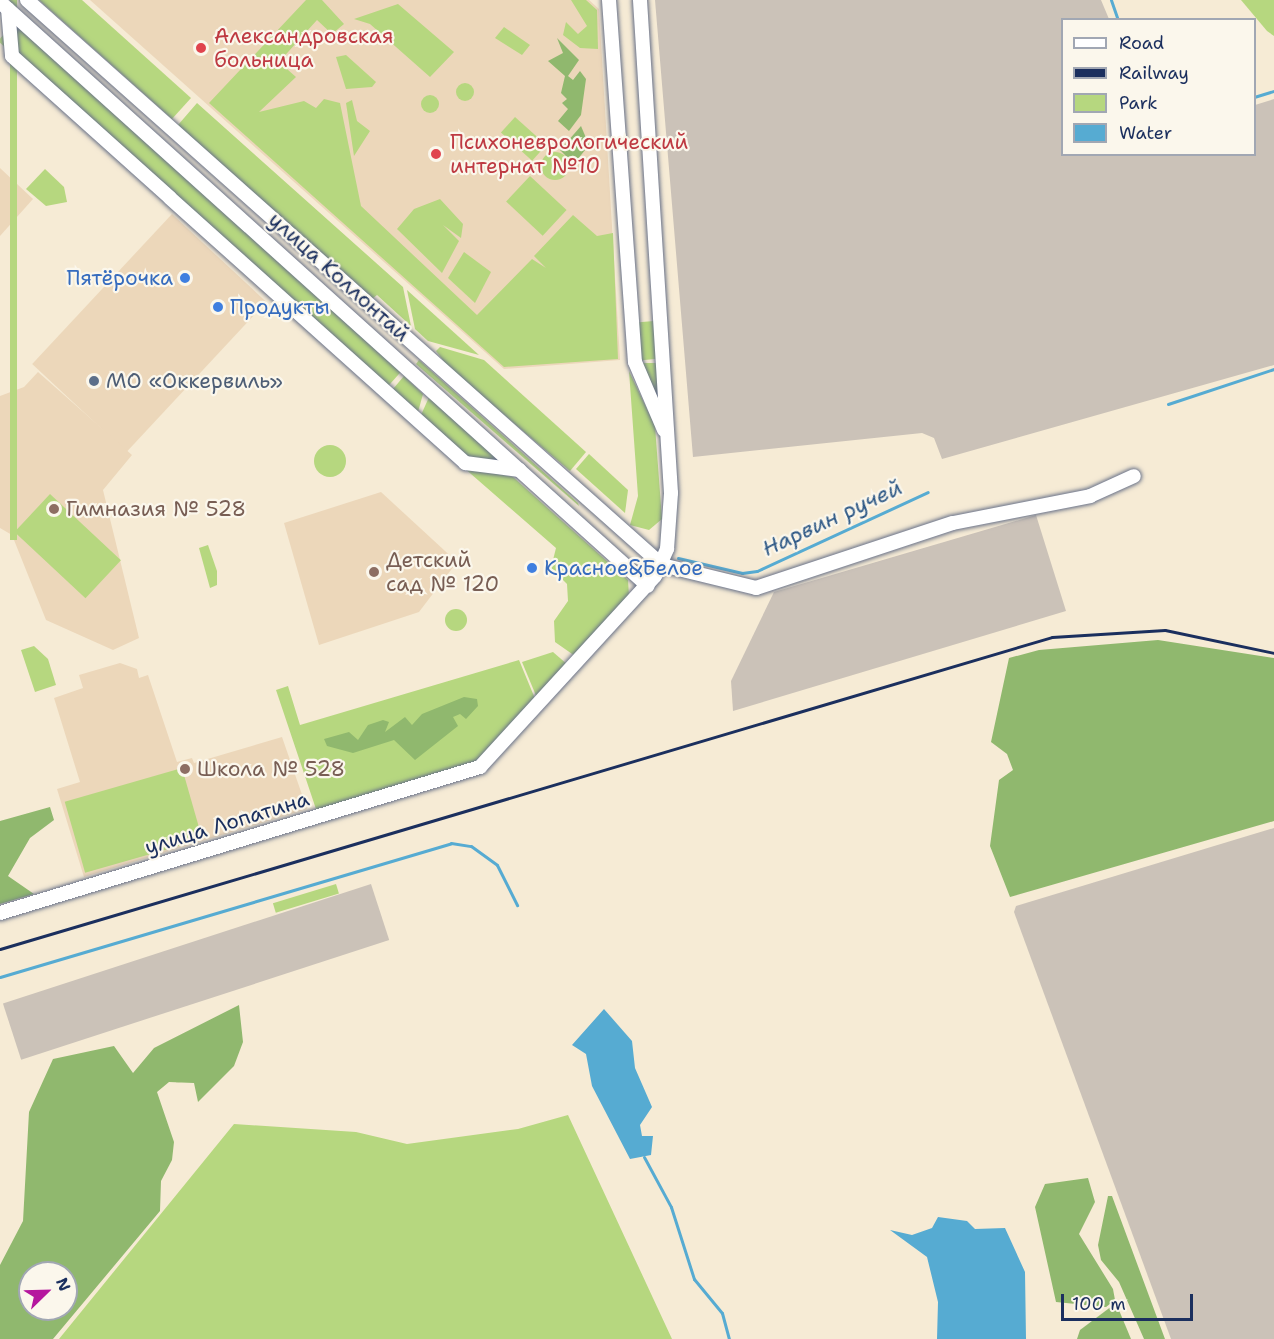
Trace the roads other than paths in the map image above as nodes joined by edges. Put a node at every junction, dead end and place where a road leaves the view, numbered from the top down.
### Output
1 (27, 0) edge
2 (609, 0) edge
3 (640, 0) edge
4 (4, 5) edge
5 (660, 404) junction
6 (520, 470) junction
7 (1134, 476) dead end
8 (662, 566) junction
9 (648, 586) junction
10 (0, 913) edge

1 - 8 street, улица Коллонтай
2 - 5 street
3 - 5 street
4 - 6 street, улица Коллонтай
4 - 6 street
5 - 8 street
6 - 9 street, улица Коллонтай
7 - 8 street
8 - 9 street, улица Лопатина
9 - 10 street, улица Лопатина

